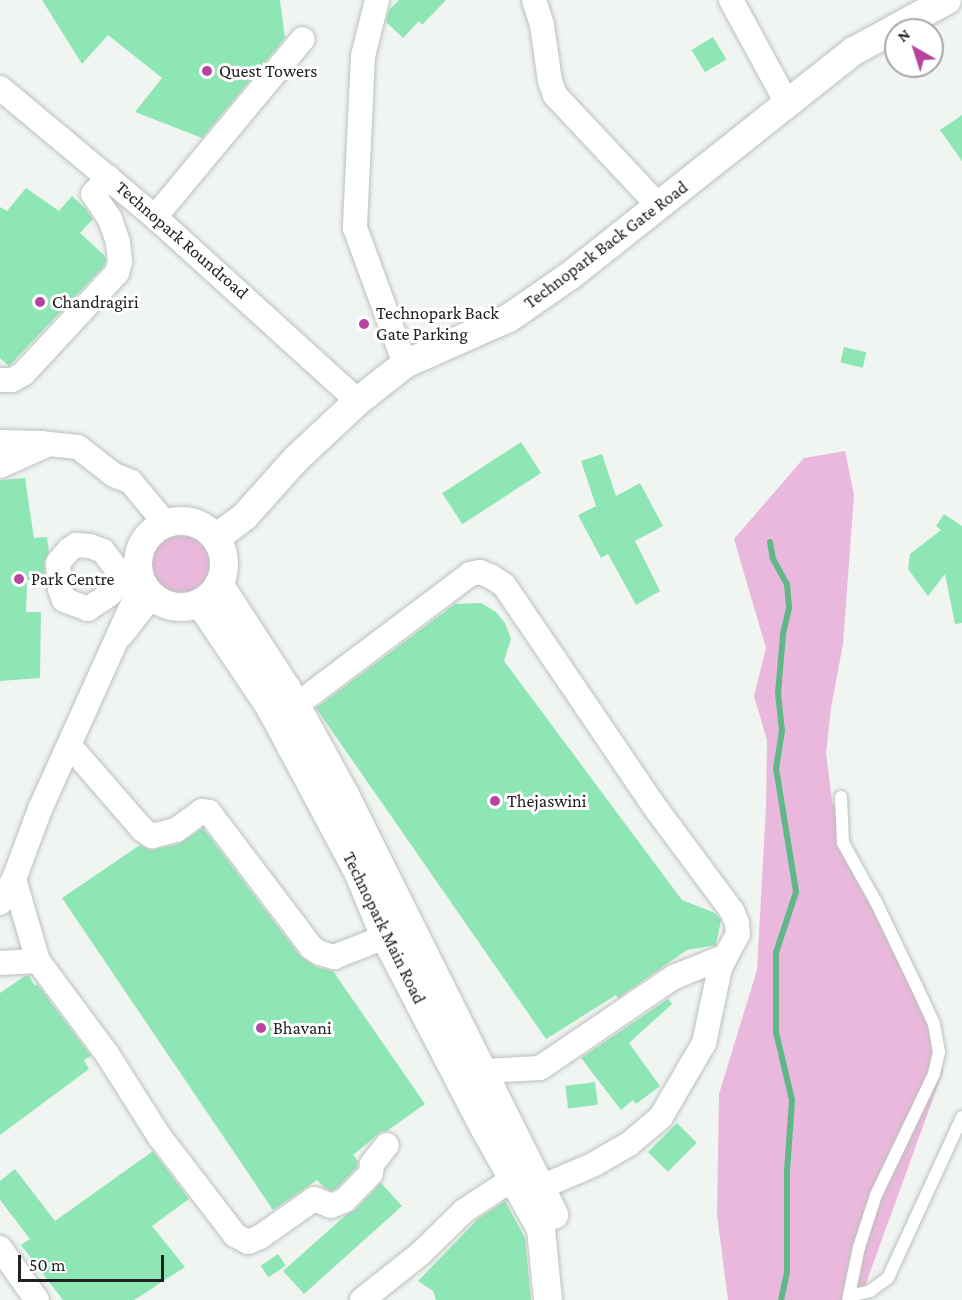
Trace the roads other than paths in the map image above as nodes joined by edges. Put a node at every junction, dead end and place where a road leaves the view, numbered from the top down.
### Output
1 (377, 0) edge
2 (534, 0) edge
3 (731, 0) edge
4 (947, 0) edge
5 (303, 39) dead end
6 (0, 88) edge
7 (788, 105) junction
8 (109, 177) junction
9 (658, 205) junction
10 (155, 217) junction
11 (405, 364) junction
12 (0, 380) edge
13 (357, 400) junction
14 (0, 442) edge
15 (49, 444) junction
16 (0, 466) edge
17 (166, 524) junction
18 (216, 538) junction
19 (140, 583) junction
20 (209, 593) junction
21 (288, 689) junction
22 (70, 746) junction
23 (841, 797) dead end
24 (14, 879) junction
25 (0, 903) edge
26 (385, 937) junction
27 (726, 956) junction
28 (38, 961) junction
29 (0, 963) edge
30 (448, 1004) junction
31 (484, 1071) junction
32 (962, 1117) edge
33 (387, 1145) dead end
34 (514, 1178) junction
35 (541, 1187) junction
36 (554, 1215) junction
37 (0, 1248) edge
38 (848, 1298) edge
39 (37, 1300) edge
40 (362, 1300) edge
41 (548, 1300) edge
42 (563, 1300) edge

1 - 11 street
2 - 9 street
3 - 7 street
4 - 7 street, Technopark Back Gate Road
5 - 10 street
6 - 8 street, Technopark Roundroad
7 - 9 street, Technopark Back Gate Road
8 - 10 street, Technopark Roundroad
8 - 12 street
9 - 11 street, Technopark Back Gate Road
10 - 13 street, Technopark Roundroad
11 - 13 street, Technopark Back Gate Road
13 - 18 street, Technopark Back Gate Road
14 - 15 street
15 - 16 street
15 - 17 street
17 - 18 street
17 - 19 street
18 - 20 street
19 - 20 street
19 - 22 street
20 - 21 street, Technopark Main Road
20 - 26 street, Technopark Main Road
21 - 27 street
21 - 30 street, Technopark Main Road
22 - 24 street
22 - 26 street
23 - 38 lane
24 - 25 street
24 - 28 street
26 - 34 street, Technopark Main Road
27 - 31 street
27 - 35 street
28 - 29 street
28 - 33 street
30 - 31 street, Technopark Main Road
30 - 36 street, Technopark Main Road
31 - 35 street, Technopark Main Road
32 - 38 lane
34 - 40 street
34 - 41 street, Technopark Main Road
35 - 36 street, Technopark Main Road
36 - 42 street, Technopark Main Road
37 - 39 street

